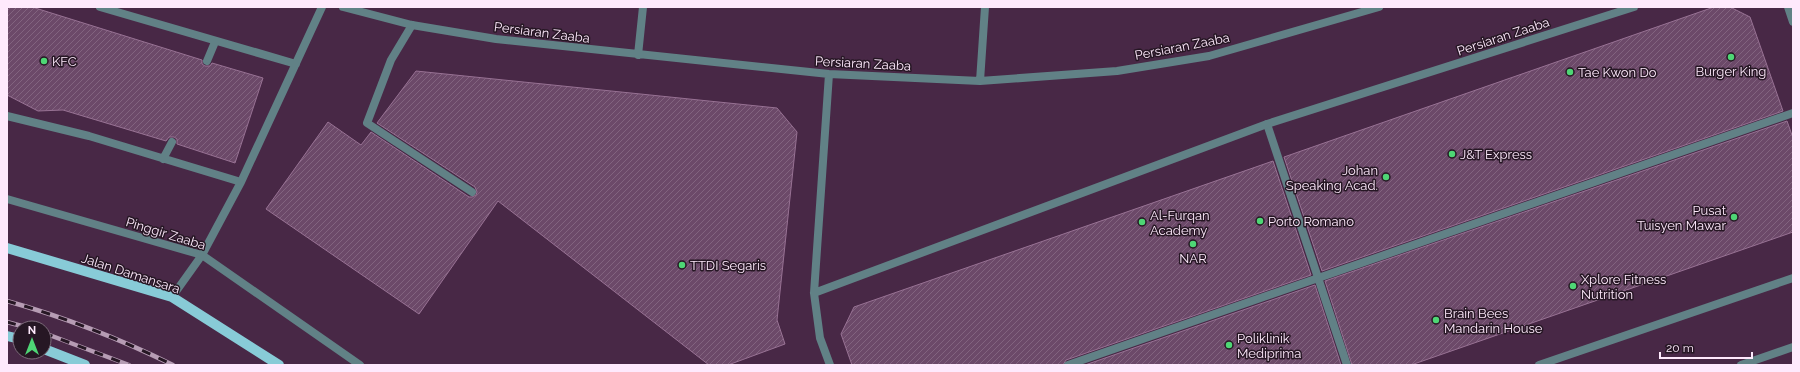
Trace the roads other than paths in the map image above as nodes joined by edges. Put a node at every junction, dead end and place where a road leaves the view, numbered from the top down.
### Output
1 (100, 7) edge
2 (322, 7) edge
3 (343, 7) edge
4 (643, 7) edge
5 (985, 7) edge
6 (1379, 7) edge
7 (1611, 7) edge
8 (1634, 7) edge
9 (1788, 7) edge
10 (1606, 15) junction
11 (1793, 22) edge
12 (412, 25) junction
13 (215, 42) junction
14 (638, 55) junction
15 (207, 61) dead end
16 (296, 64) junction
17 (829, 74) junction
18 (980, 81) junction
19 (1793, 113) edge
20 (7, 116) edge
21 (1267, 124) junction
22 (172, 142) dead end
23 (163, 159) junction
24 (240, 182) junction
25 (472, 192) dead end
26 (7, 199) edge
27 (7, 248) edge
28 (202, 255) junction
29 (1318, 278) junction
30 (1793, 278) edge
31 (814, 293) junction
32 (172, 297) junction
33 (1793, 347) edge
34 (52, 351) edge
35 (85, 365) edge
36 (279, 365) edge
37 (360, 365) edge
38 (830, 365) edge
39 (1068, 365) edge
40 (1347, 365) edge
41 (1539, 365) edge
42 (1741, 365) edge

1 - 13 street
2 - 16 street
3 - 12 street, Persiaran Zaaba
4 - 14 street
5 - 18 street
6 - 18 street, Persiaran Zaaba
7 - 10 street
8 - 10 street, Persiaran Zaaba
9 - 11 street
10 - 21 street, Persiaran Zaaba
12 - 14 street, Persiaran Zaaba
12 - 25 street
13 - 15 street
13 - 16 street
14 - 17 street, Persiaran Zaaba
16 - 24 street
17 - 18 street, Persiaran Zaaba
17 - 31 street
19 - 29 street
20 - 23 street
21 - 29 street
21 - 31 street, Persiaran Zaaba
22 - 23 street
23 - 24 street
24 - 28 street
26 - 28 street, Pinggir Zaaba
27 - 32 main road, Jalan Damansara
28 - 32 street
28 - 37 street, Pinggir Zaaba
29 - 39 street
29 - 40 street
30 - 41 street
31 - 38 street
32 - 36 main road, Jalan Damansara
33 - 42 street
34 - 35 main road

